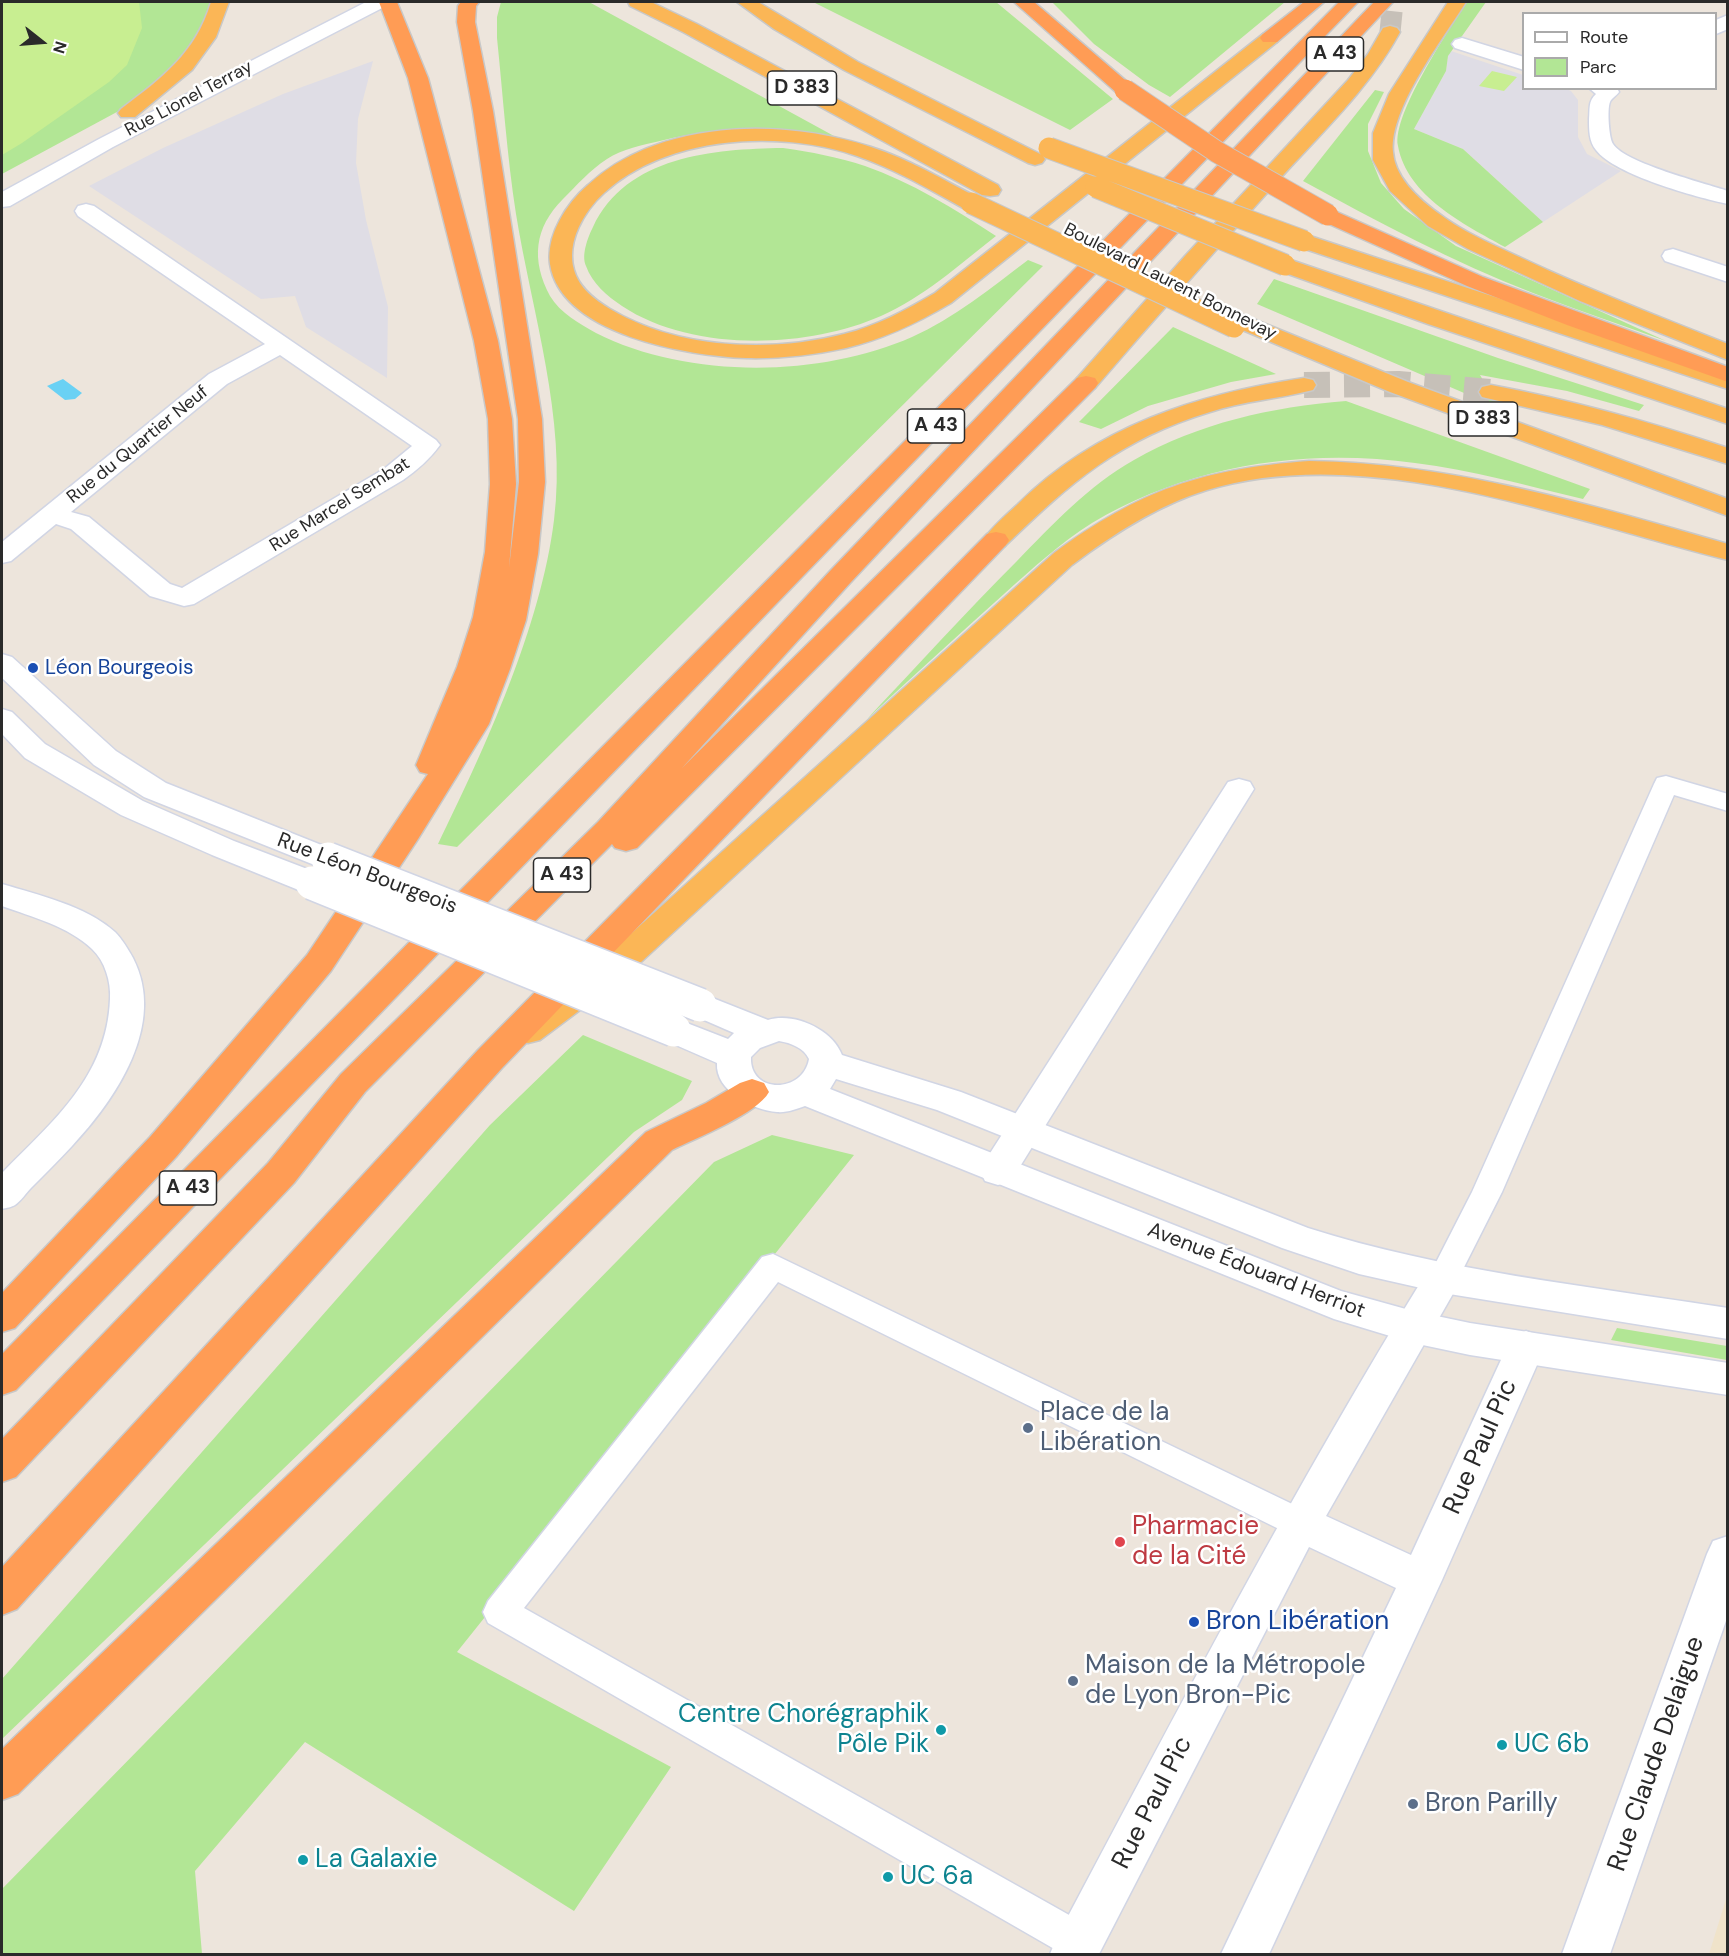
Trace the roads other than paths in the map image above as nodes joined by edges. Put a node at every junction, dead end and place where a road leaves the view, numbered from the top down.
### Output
1 (220, 2) edge
2 (345, 2) edge
3 (379, 2) edge
4 (388, 2) edge
5 (470, 2) edge
6 (637, 2) edge
7 (747, 2) edge
8 (1023, 2) edge
9 (1315, 2) edge
10 (1349, 2) edge
11 (1384, 2) tunnel mouth
12 (1457, 2) edge
13 (1390, 32) tunnel mouth
14 (1462, 44) dead end
15 (1522, 63) edge
16 (1607, 90) edge
17 (128, 113) junction
18 (1042, 154) junction
19 (2, 181) edge
20 (1728, 198) edge
21 (2, 201) edge
22 (86, 212) dead end
23 (1673, 256) dead end
24 (1728, 275) edge
25 (1237, 324) junction
26 (281, 345) junction
27 (1728, 353) edge
28 (1728, 375) edge
29 (1728, 382) edge
30 (1304, 385) tunnel mouth
31 (1491, 392) tunnel mouth
32 (1728, 417) edge
33 (1728, 457) edge
34 (1728, 508) edge
35 (52, 514) junction
36 (1728, 552) edge
37 (2, 555) edge
38 (2, 663) edge
39 (2, 718) edge
40 (1239, 789) dead end
41 (1728, 803) edge
42 (407, 832) junction
43 (320, 871) junction
44 (2, 895) edge
45 (764, 1032) junction
46 (734, 1056) junction
47 (490, 1059) junction
48 (826, 1063) junction
49 (752, 1092) junction
50 (804, 1092) junction
51 (1023, 1131) junction
52 (998, 1171) junction
53 (281, 1173) junction
54 (2, 1195) edge
55 (1443, 1278) junction
56 (2, 1317) edge
57 (1728, 1324) edge
58 (1413, 1327) junction
59 (1526, 1347) junction
60 (2, 1379) edge
61 (1728, 1379) edge
62 (2, 1465) edge
63 (1301, 1524) junction
64 (1728, 1554) edge
65 (1420, 1580) junction
66 (2, 1596) edge
67 (2, 1779) edge
68 (1077, 1948) edge
69 (1245, 1954) edge
70 (1586, 1954) edge

1 - 17 highway
2 - 17 street, Rue Lionel Terray
3 - 21 street, Rue Lionel Terray
4 - 42 highway
5 - 42 highway
6 - 25 highway, Boulevard Laurent Bonnevay / D 383
7 - 18 highway, D 383
8 - 28 highway, bridge
9 - 25 highway, bridge
10 - 60 highway, A 43
11 - 53 highway, A 43
12 - 27 highway
13 - 53 highway
14 - 15 street
16 - 20 street
17 - 19 street, Rue Lionel Terray
18 - 29 highway, bridge
18 - 32 highway, bridge
22 - 26 street, Rue Marcel Sembat
23 - 24 street
25 - 34 highway, Boulevard Laurent Bonnevay / D 383
26 - 35 street, Rue du Quartier Neuf
26 - 35 street, Rue Marcel Sembat
30 - 47 highway
31 - 33 highway
35 - 37 street, Rue du Quartier Neuf
36 - 47 highway
38 - 43 street, Rue Léon Bourgeois
39 - 43 street, Rue Léon Bourgeois
40 - 51 street
41 - 55 lane
42 - 56 highway
43 - 45 street, Rue Léon Bourgeois, bridge
43 - 46 street, Rue Léon Bourgeois, bridge
44 - 54 street
45 - 46 street
45 - 48 street
46 - 49 street
47 - 66 highway
48 - 50 street
48 - 51 street
49 - 50 street
49 - 67 highway
50 - 52 street, Avenue Édouard Herriot
51 - 52 street
51 - 55 street
52 - 58 street, Avenue Édouard Herriot
53 - 62 highway, A 43
55 - 57 street
55 - 58 street, Rue Paul Pic
58 - 59 street, Avenue Édouard Herriot
58 - 63 street, Rue Paul Pic
59 - 61 street, Avenue Édouard Herriot
59 - 65 street, Rue Paul Pic
63 - 65 street
63 - 68 street, Rue Paul Pic
63 - 68 lane
64 - 70 street, Rue Claude Delaigue
65 - 69 street, Rue Paul Pic

